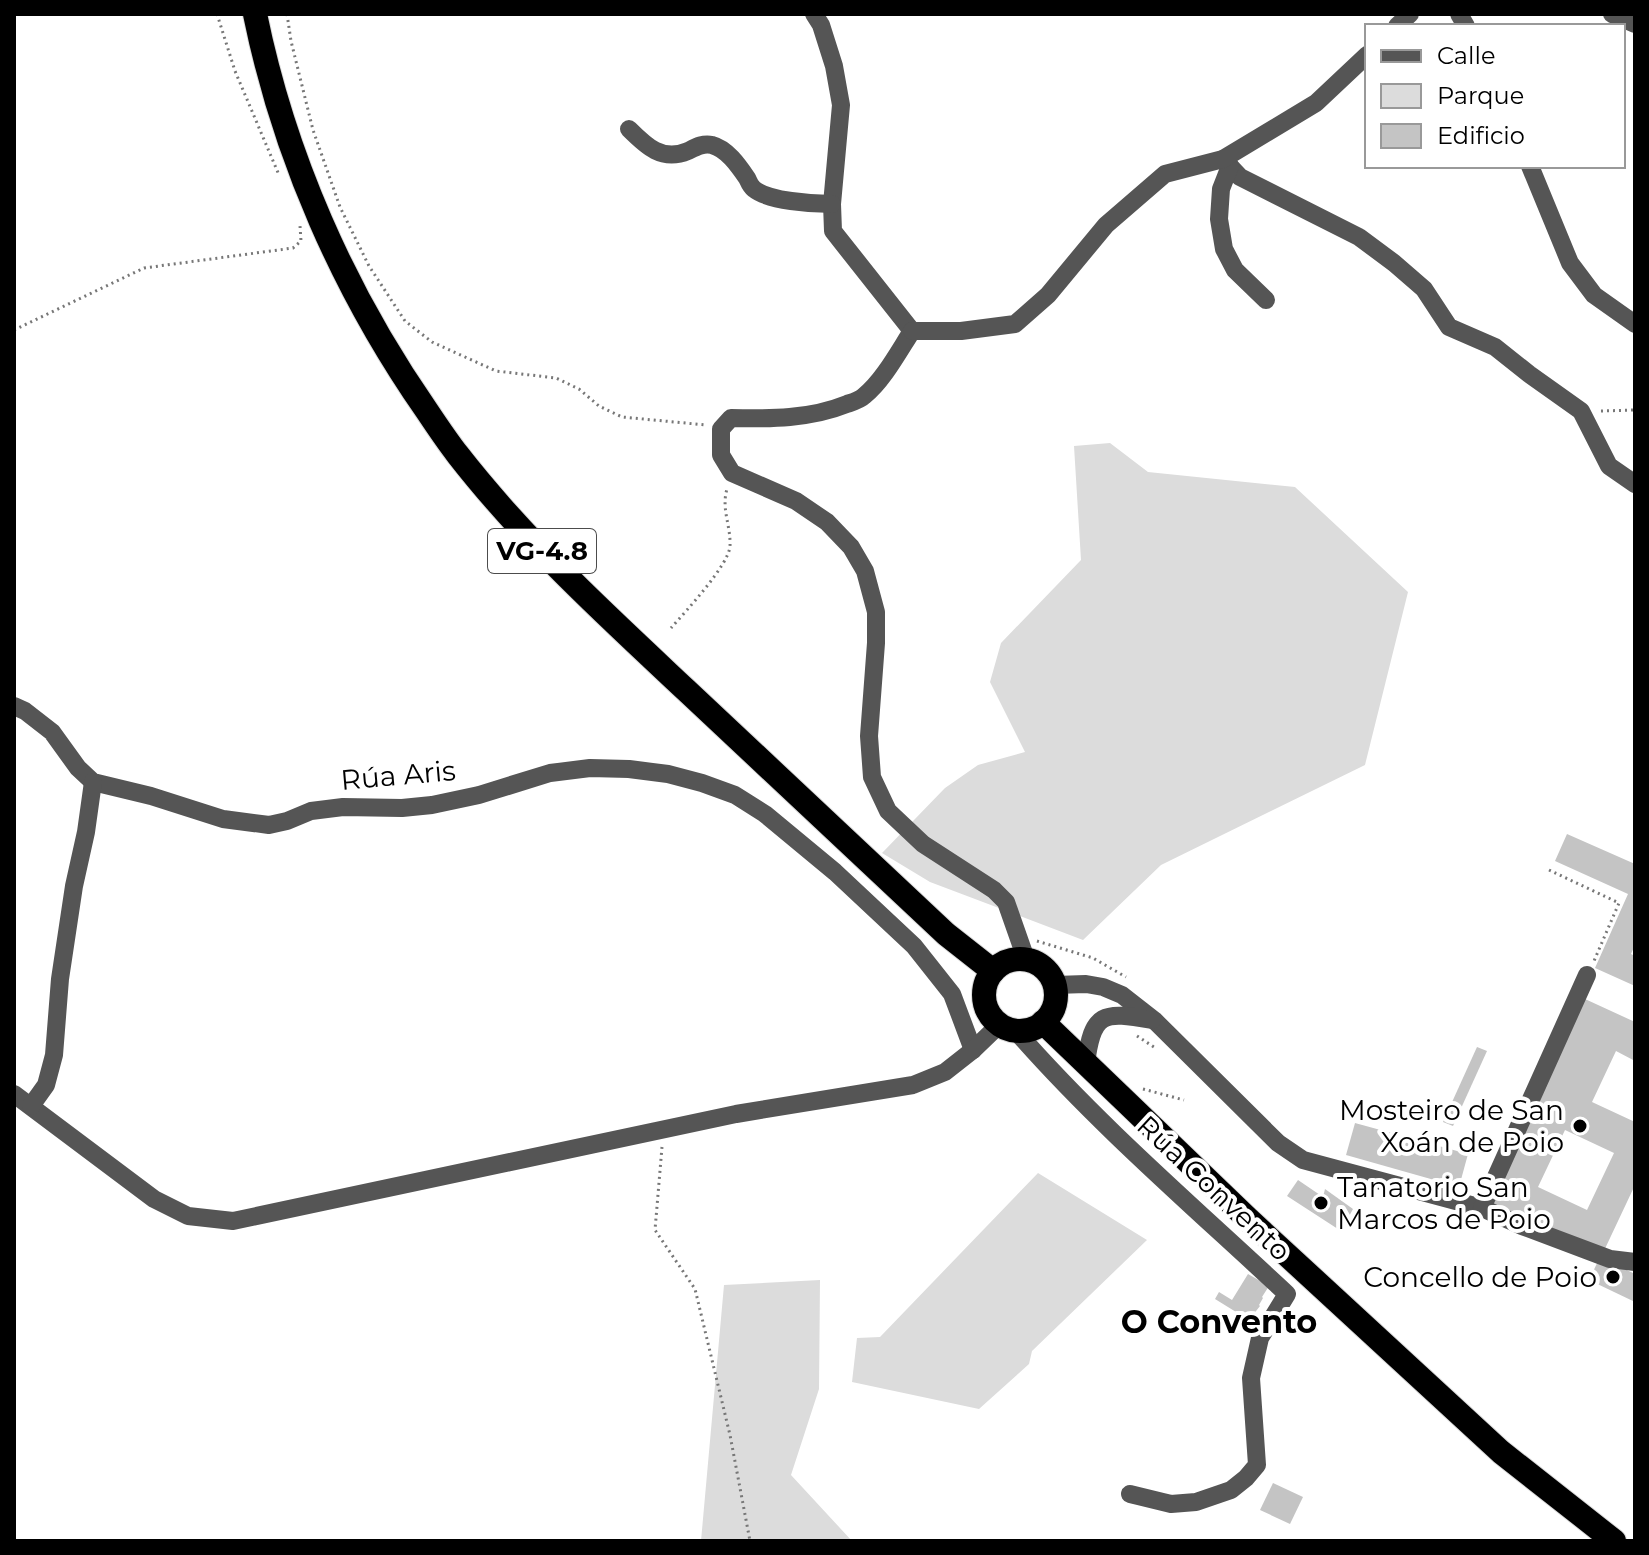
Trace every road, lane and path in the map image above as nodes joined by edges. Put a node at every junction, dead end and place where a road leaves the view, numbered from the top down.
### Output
1 (217, 14) edge
2 (255, 14) edge
3 (287, 14) edge
4 (814, 14) edge
5 (1612, 14) edge
6 (1635, 24) edge
7 (1365, 57) edge
8 (629, 129) dead end
9 (1227, 163) junction
10 (1531, 168) edge
11 (282, 183) dead end
12 (832, 204) junction
13 (301, 227) dead end
14 (1266, 300) dead end
15 (1635, 324) edge
16 (14, 330) edge
17 (912, 331) junction
18 (1635, 410) edge
19 (1581, 411) junction
20 (721, 429) junction
21 (732, 473) junction
22 (1635, 484) edge
23 (671, 628) dead end
24 (14, 706) edge
25 (93, 782) junction
26 (1549, 870) dead end
27 (1026, 959) junction
28 (993, 971) junction
29 (1587, 975) joint
30 (1055, 985) junction
31 (1154, 1020) junction
32 (1043, 1022) junction
33 (1007, 1027) junction
34 (1129, 1032) dead end
35 (973, 1050) junction
36 (1159, 1050) dead end
37 (1086, 1064) junction
38 (1141, 1089) dead end
39 (14, 1094) edge
40 (1184, 1100) dead end
41 (31, 1106) junction
42 (663, 1129) junction
43 (1482, 1208) junction
44 (1635, 1262) edge
45 (1130, 1494) dead end
46 (750, 1541) edge
47 (1614, 1541) edge

1 - 11 path
2 - 28 highway, VG-4.8
3 - 20 path
4 - 12 street
5 - 6 street
7 - 9 street
8 - 12 street
9 - 14 street
9 - 17 street
9 - 19 street
10 - 15 street
12 - 17 street
13 - 16 path
17 - 20 street
18 - 19 path
19 - 22 street
20 - 21 street
21 - 23 path
21 - 27 street
24 - 25 street
25 - 35 street, Rúa Aris
25 - 41 street
26 - 29 path
27 - 28 highway
27 - 30 highway
28 - 33 highway
29 - 43 street
30 - 31 street
30 - 32 highway
31 - 37 street
31 - 43 street
32 - 33 highway
32 - 37 highway
33 - 35 street
33 - 45 street, Rúa Convento
34 - 36 path
35 - 42 street
37 - 47 highway
38 - 40 path
39 - 41 street
41 - 42 street
42 - 46 path
43 - 44 street

